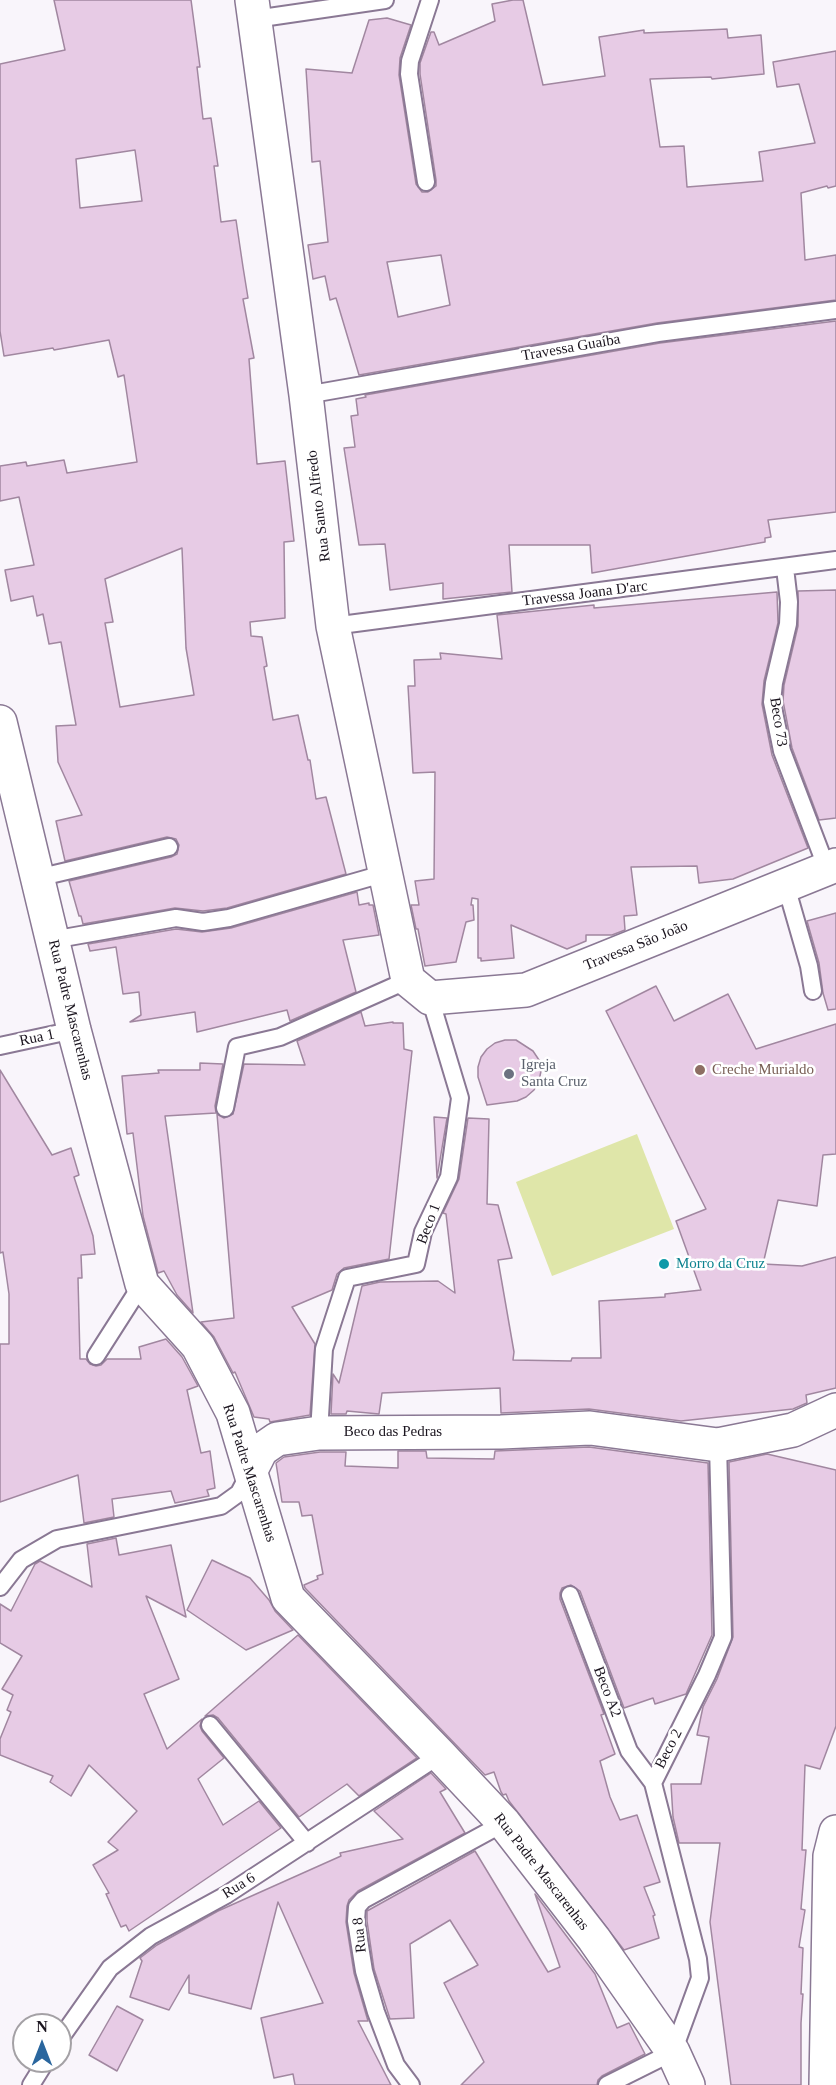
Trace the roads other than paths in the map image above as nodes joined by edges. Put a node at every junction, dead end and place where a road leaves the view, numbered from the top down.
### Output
1 (385, 0) edge
2 (430, 0) edge
3 (253, 9) edge
4 (426, 182) dead end
5 (836, 310) edge
6 (306, 395) junction
7 (836, 560) edge
8 (786, 568) junction
9 (333, 626) junction
10 (0, 722) edge
11 (169, 847) dead end
12 (832, 867) edge
13 (386, 873) junction
14 (37, 878) junction
15 (786, 885) junction
16 (52, 940) junction
17 (419, 989) junction
18 (813, 991) dead end
19 (74, 1030) junction
20 (0, 1046) edge
21 (225, 1108) dead end
22 (142, 1284) junction
23 (96, 1356) dead end
24 (836, 1410) edge
25 (319, 1433) junction
26 (718, 1445) junction
27 (251, 1470) junction
28 (0, 1587) edge
29 (570, 1595) dead end
30 (210, 1725) dead end
31 (441, 1755) junction
32 (653, 1783) junction
33 (504, 1823) junction
34 (836, 1832) edge
35 (307, 1843) junction
36 (72, 2022) edge
37 (673, 2052) junction
38 (411, 2085) edge
39 (607, 2085) edge
40 (688, 2085) edge
41 (826, 2085) edge

1 - 3 lane
2 - 4 lane
3 - 6 street, Rua Santo Alfredo
5 - 6 lane, Travessa Guaíba
6 - 9 street, Rua Santo Alfredo
7 - 8 lane, Travessa Joana D'arc
8 - 9 lane, Travessa Joana D'arc
8 - 12 lane, Beco 73
9 - 13 street, Rua Santo Alfredo
10 - 14 street, Rua Padre Mascarenhas
11 - 14 lane
12 - 15 street, Travessa São João
13 - 16 lane
13 - 17 street, Rua Santo Alfredo
14 - 16 street, Rua Padre Mascarenhas
15 - 17 street, Travessa São João
15 - 18 lane
16 - 19 street, Rua Padre Mascarenhas
17 - 21 lane
17 - 25 lane, Beco 1
19 - 20 lane, Rua 1
19 - 22 street, Rua Padre Mascarenhas
22 - 23 lane
22 - 27 street, Rua Padre Mascarenhas
24 - 26 street, Beco das Pedras
25 - 26 street, Beco das Pedras
25 - 27 street, Beco das Pedras
26 - 32 lane, Beco 2
27 - 28 lane, Beco das Pedras
27 - 31 street, Rua Padre Mascarenhas
29 - 32 lane, Beco A2
30 - 35 lane
31 - 33 street, Rua Padre Mascarenhas
31 - 35 lane, Rua 6
32 - 37 lane, Beco 2
33 - 37 street, Rua Padre Mascarenhas
33 - 38 lane, Rua 8
34 - 41 street
35 - 36 lane, Rua 6
37 - 39 lane
37 - 40 street, Rua Padre Mascarenhas

